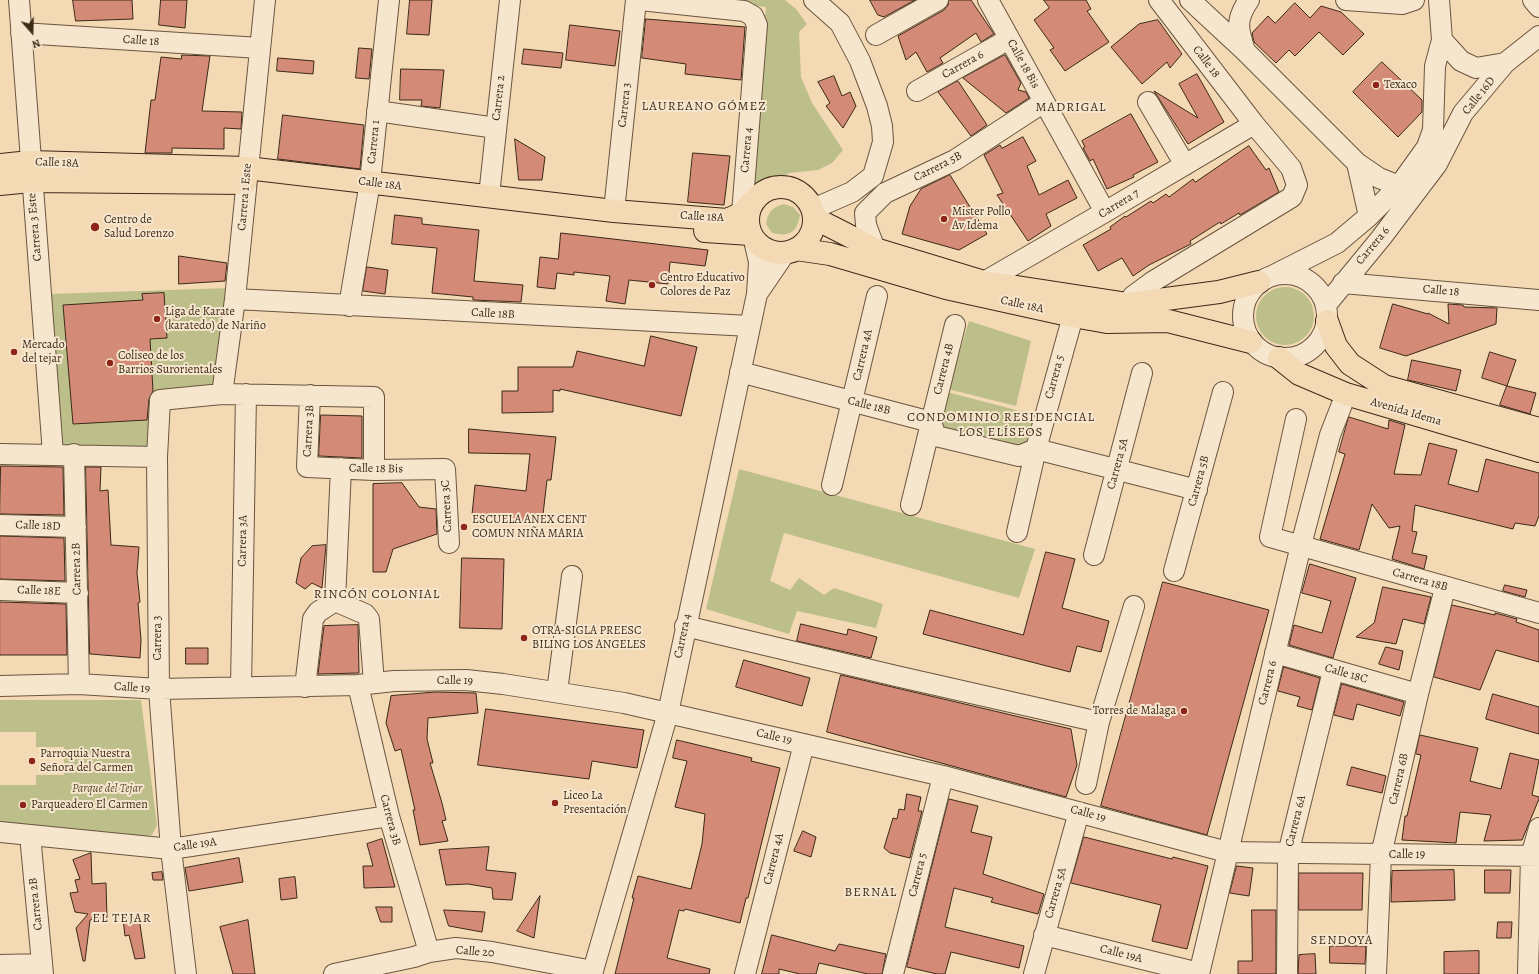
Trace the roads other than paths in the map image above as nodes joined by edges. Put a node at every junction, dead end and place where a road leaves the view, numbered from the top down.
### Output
1 (19, 0) edge
2 (265, 0) edge
3 (389, 0) edge
4 (510, 0) edge
5 (636, 0) edge
6 (640, 0) edge
7 (814, 0) edge
8 (938, 0) edge
9 (988, 0) edge
10 (1159, 0) edge
11 (1190, 0) edge
12 (1249, 0) edge
13 (1346, 0) edge
14 (1414, 0) edge
15 (1439, 0) edge
16 (1533, 0) edge
17 (1539, 7) edge
18 (21, 33) junction
19 (876, 35) dead end
20 (1539, 36) edge
21 (1009, 39) junction
22 (1442, 40) junction
23 (260, 48) junction
24 (1245, 51) junction
25 (1505, 63) junction
26 (917, 91) dead end
27 (1044, 102) junction
28 (1148, 102) dead end
29 (378, 111) junction
30 (1254, 124) junction
31 (496, 128) junction
32 (1357, 163) junction
33 (0, 165) edge
34 (1185, 165) junction
35 (31, 172) junction
36 (247, 176) junction
37 (0, 184) edge
38 (1399, 186) junction
39 (1420, 188) junction
40 (368, 190) junction
41 (488, 196) junction
42 (747, 208) junction
43 (614, 211) junction
44 (1106, 212) junction
45 (814, 214) junction
46 (1369, 216) junction
47 (752, 237) junction
48 (875, 249) junction
49 (791, 251) junction
50 (1266, 278) junction
51 (984, 282) junction
52 (1343, 283) junction
53 (757, 294) junction
54 (877, 296) dead end
55 (236, 299) junction
56 (1539, 300) edge
57 (1128, 304) junction
58 (349, 306) junction
59 (1327, 313) junction
60 (1073, 316) junction
61 (955, 325) dead end
62 (750, 326) junction
63 (1251, 342) junction
64 (1279, 358) junction
65 (740, 372) junction
66 (1142, 373) dead end
67 (1223, 392) dead end
68 (222, 394) junction
69 (246, 394) junction
70 (1346, 394) junction
71 (310, 395) junction
72 (852, 402) junction
73 (1296, 419) dead end
74 (932, 422) junction
75 (1539, 429) edge
76 (1036, 449) junction
77 (1539, 451) edge
78 (0, 454) edge
79 (53, 454) junction
80 (74, 454) junction
81 (157, 457) junction
82 (307, 467) joint
83 (341, 468) junction
84 (445, 469) joint
85 (374, 470) junction
86 (1117, 470) junction
87 (832, 485) dead end
88 (1197, 490) junction
89 (911, 505) dead end
90 (0, 525) edge
91 (76, 527) junction
92 (1017, 532) dead end
93 (449, 543) dead end
94 (1301, 545) junction
95 (1094, 556) dead end
96 (1174, 571) dead end
97 (572, 576) dead end
98 (1446, 588) junction
99 (0, 590) edge
100 (78, 593) junction
101 (335, 601) junction
102 (1134, 606) dead end
103 (1539, 613) edge
104 (685, 626) junction
105 (1275, 653) junction
106 (1333, 671) junction
107 (79, 684) junction
108 (366, 684) junction
109 (0, 686) edge
110 (240, 687) junction
111 (305, 687) junction
112 (158, 689) junction
113 (557, 692) junction
114 (1418, 694) junction
115 (668, 713) junction
116 (1099, 722) junction
117 (804, 744) junction
118 (942, 776) junction
119 (1086, 784) dead end
120 (1079, 812) junction
121 (389, 816) junction
122 (1539, 828) edge
123 (0, 832) edge
124 (30, 835) junction
125 (171, 849) junction
126 (1227, 852) junction
127 (1288, 854) junction
128 (1381, 855) junction
129 (1535, 856) edge
130 (1044, 935) junction
131 (429, 952) junction
132 (0, 965) edge
133 (43, 969) edge
134 (593, 973) edge
135 (186, 974) edge
136 (334, 974) edge
137 (745, 974) edge
138 (893, 974) edge
139 (1034, 974) edge
140 (1199, 974) edge
141 (1287, 974) edge
142 (1376, 974) edge
143 (1528, 974) edge

1 - 18 street, Carrera 3 Este
2 - 23 street, Carrera 1 Este
3 - 29 street, Carrera 1
4 - 31 street, Carrera 2
5 - 43 street, Carrera 3
6 - 42 street, Carrera 4
7 - 45 street
8 - 19 street
9 - 21 street, Calle 18 Bis
10 - 30 street, Calle 18
11 - 24 street
12 - 24 street
13 - 14 street
15 - 22 street
16 - 17 street
18 - 23 street, Calle 18
18 - 35 street, Carrera 3 Este
20 - 25 street, Calle 16D
21 - 26 street, Carrera 6
21 - 27 street, Calle 18 Bis
22 - 25 street
22 - 38 street
23 - 36 street, Carrera 1 Este
24 - 32 street
25 - 39 street, Calle 16D
27 - 44 street, Calle 18 Bis
27 - 48 street, Carrera 5B
28 - 34 street
29 - 31 street
29 - 40 street, Carrera 1
30 - 34 street, Carrera 7
30 - 57 street, Calle 18
31 - 41 street, Carrera 2
32 - 38 street
32 - 46 street
33 - 35 main road, Calle 18A
34 - 44 street, Carrera 7
35 - 36 main road, Calle 18A
35 - 37 main road, Calle 18A
35 - 79 street, Carrera 3 Este
36 - 40 main road, Calle 18A
36 - 55 street, Carrera 1 Este
38 - 39 street
38 - 46 street
39 - 52 street, Carrera 6
40 - 41 main road, Calle 18A
40 - 47 main road, Calle 18A
40 - 58 street, Carrera 1
41 - 43 main road, Calle 18A
42 - 43 main road, Calle 18A
42 - 45 main road
42 - 47 main road
44 - 51 street, Carrera 7
45 - 48 main road, Calle 18A
45 - 49 main road
46 - 50 street
47 - 49 main road
47 - 53 street, Carrera 4
48 - 51 main road, Calle 18A
49 - 53 street, Carrera 4
49 - 60 main road, Calle 18A
50 - 57 main road, Calle 18A
50 - 59 street
50 - 63 street
51 - 57 main road, Calle 18A
52 - 56 street, Calle 18
52 - 59 street, Carrera 6
53 - 62 street, Carrera 4
54 - 72 street, Carrera 4A
55 - 58 street, Calle 18B
55 - 68 street, Carrera 1 Este
58 - 62 street, Calle 18B
59 - 64 street
59 - 75 main road, Avenida Idema
60 - 63 main road, Calle 18A
60 - 76 street, Carrera 5
61 - 74 street, Carrera 4B
62 - 65 street, Carrera 4
63 - 64 street
64 - 70 main road, Avenida Idema
65 - 72 street, Calle 18B
65 - 104 street, Carrera 4
66 - 86 street, Carrera 5A
67 - 88 street, Carrera 5B
68 - 69 street
68 - 81 street
69 - 71 street
69 - 110 street, Carrera 3A
70 - 77 main road, Avenida Idema
70 - 94 street, Carrera 6
71 - 82 street, Carrera 3B
71 - 85 street
72 - 74 street, Calle 18B
72 - 87 street, Carrera 4A
73 - 94 street, Carrera 18B
74 - 76 street
74 - 89 street, Carrera 4B
76 - 86 street
76 - 92 street, Carrera 5
78 - 79 street
79 - 80 street
80 - 81 street
80 - 91 street, Carrera 2B
81 - 112 street, Carrera 3
82 - 83 street, Calle 18 Bis
83 - 85 street, Calle 18 Bis
83 - 101 street
84 - 85 street, Calle 18 Bis
84 - 93 street, Carrera 3C
86 - 88 street
86 - 95 street, Carrera 5A
88 - 96 street, Carrera 5B
90 - 91 street, Calle 18D
91 - 100 street, Carrera 2B
94 - 98 street, Carrera 18B
94 - 105 street, Carrera 6
97 - 113 street
98 - 103 street, Carrera 18B
98 - 114 street, Carrera 6B
99 - 100 street, Calle 18E
100 - 107 street, Carrera 2B
101 - 108 street
101 - 111 street
102 - 116 street
104 - 115 street, Carrera 4
104 - 116 street
105 - 106 street, Calle 18C
105 - 126 street, Carrera 6
106 - 114 street, Calle 18C
106 - 127 street, Carrera 6A
107 - 109 street, Calle 19
107 - 112 street, Calle 19
108 - 111 street, Calle 19
108 - 113 street, Calle 19
108 - 121 street, Carrera 3B
110 - 111 street, Calle 19
110 - 112 street, Calle 19
112 - 125 street, Carrera 3
113 - 115 street, Calle 19
114 - 128 street, Carrera 6B
115 - 117 street, Calle 19
115 - 134 street, Carrera 4
116 - 119 street
117 - 118 street, Calle 19
117 - 137 street, Carrera 4A
118 - 120 street, Calle 19
118 - 138 street, Carrera 5
120 - 126 street, Calle 19
120 - 130 street, Carrera 5A
121 - 125 street, Calle 19A
121 - 131 street, Carrera 3B
122 - 129 street
123 - 124 street, Calle 19A
124 - 125 street, Calle 19A
124 - 133 street, Carrera 2B
125 - 135 street, Carrera 3
126 - 127 street, Calle 19
126 - 140 street, Carrera 6
127 - 128 street, Calle 19
127 - 141 street, Carrera 6A
128 - 129 street, Calle 19
128 - 142 street, Carrera 6B
129 - 143 street
130 - 139 street, Carrera 5A
130 - 140 street, Calle 19A
131 - 134 street, Calle 20
131 - 136 street, Calle 20
132 - 133 street

